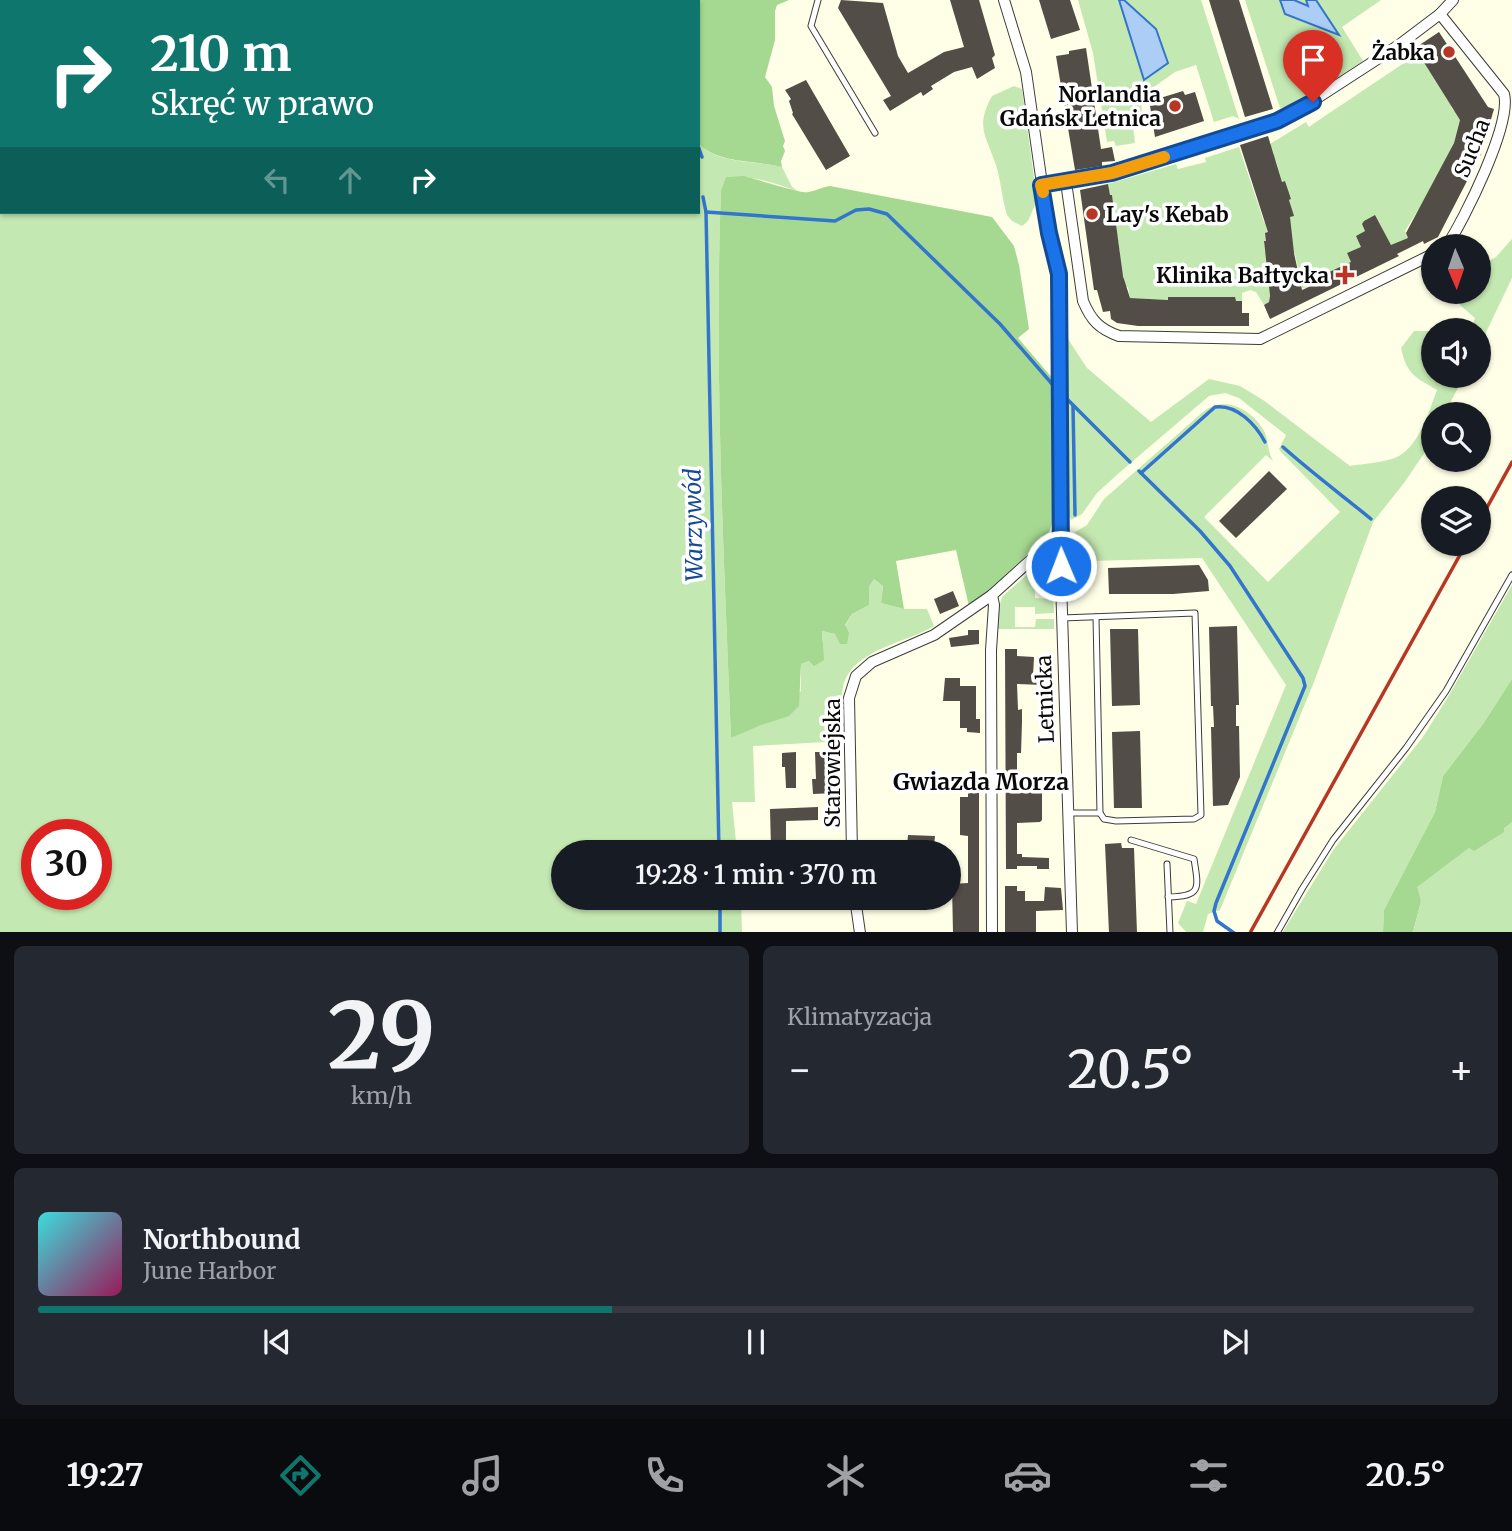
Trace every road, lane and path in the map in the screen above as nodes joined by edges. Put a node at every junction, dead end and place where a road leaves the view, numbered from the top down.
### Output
1 (818, 0) edge
2 (1004, 0) edge
3 (1453, 0) edge
4 (1440, 14) junction
5 (875, 133) dead end
6 (1066, 182) junction
7 (1041, 185) junction
8 (1453, 234) edge
9 (1421, 260) edge
10 (1060, 549) junction
11 (1512, 575) edge
12 (992, 595) junction
13 (1096, 617) junction
14 (1062, 618) junction
15 (1067, 813) junction
16 (1100, 813) junction
17 (852, 840) edge
18 (1131, 840) dead end
19 (1167, 864) dead end
20 (1168, 897) junction
21 (857, 910) edge
22 (860, 932) edge
23 (992, 932) edge
24 (1072, 932) edge
25 (1170, 932) edge
26 (1278, 932) edge

1 - 5 lane
2 - 7 street
3 - 4 street
4 - 6 street
4 - 8 street, Sucha
6 - 7 street
6 - 9 street
7 - 10 street
10 - 12 street, Starowiejska
10 - 14 street, Letnicka
11 - 26 lane
12 - 17 street, Starowiejska
12 - 23 street
13 - 14 lane
13 - 16 lane
13 - 16 lane
14 - 15 street, Letnicka
15 - 16 lane
15 - 24 street, Letnicka
18 - 20 lane
19 - 20 lane
20 - 25 lane
21 - 22 street

